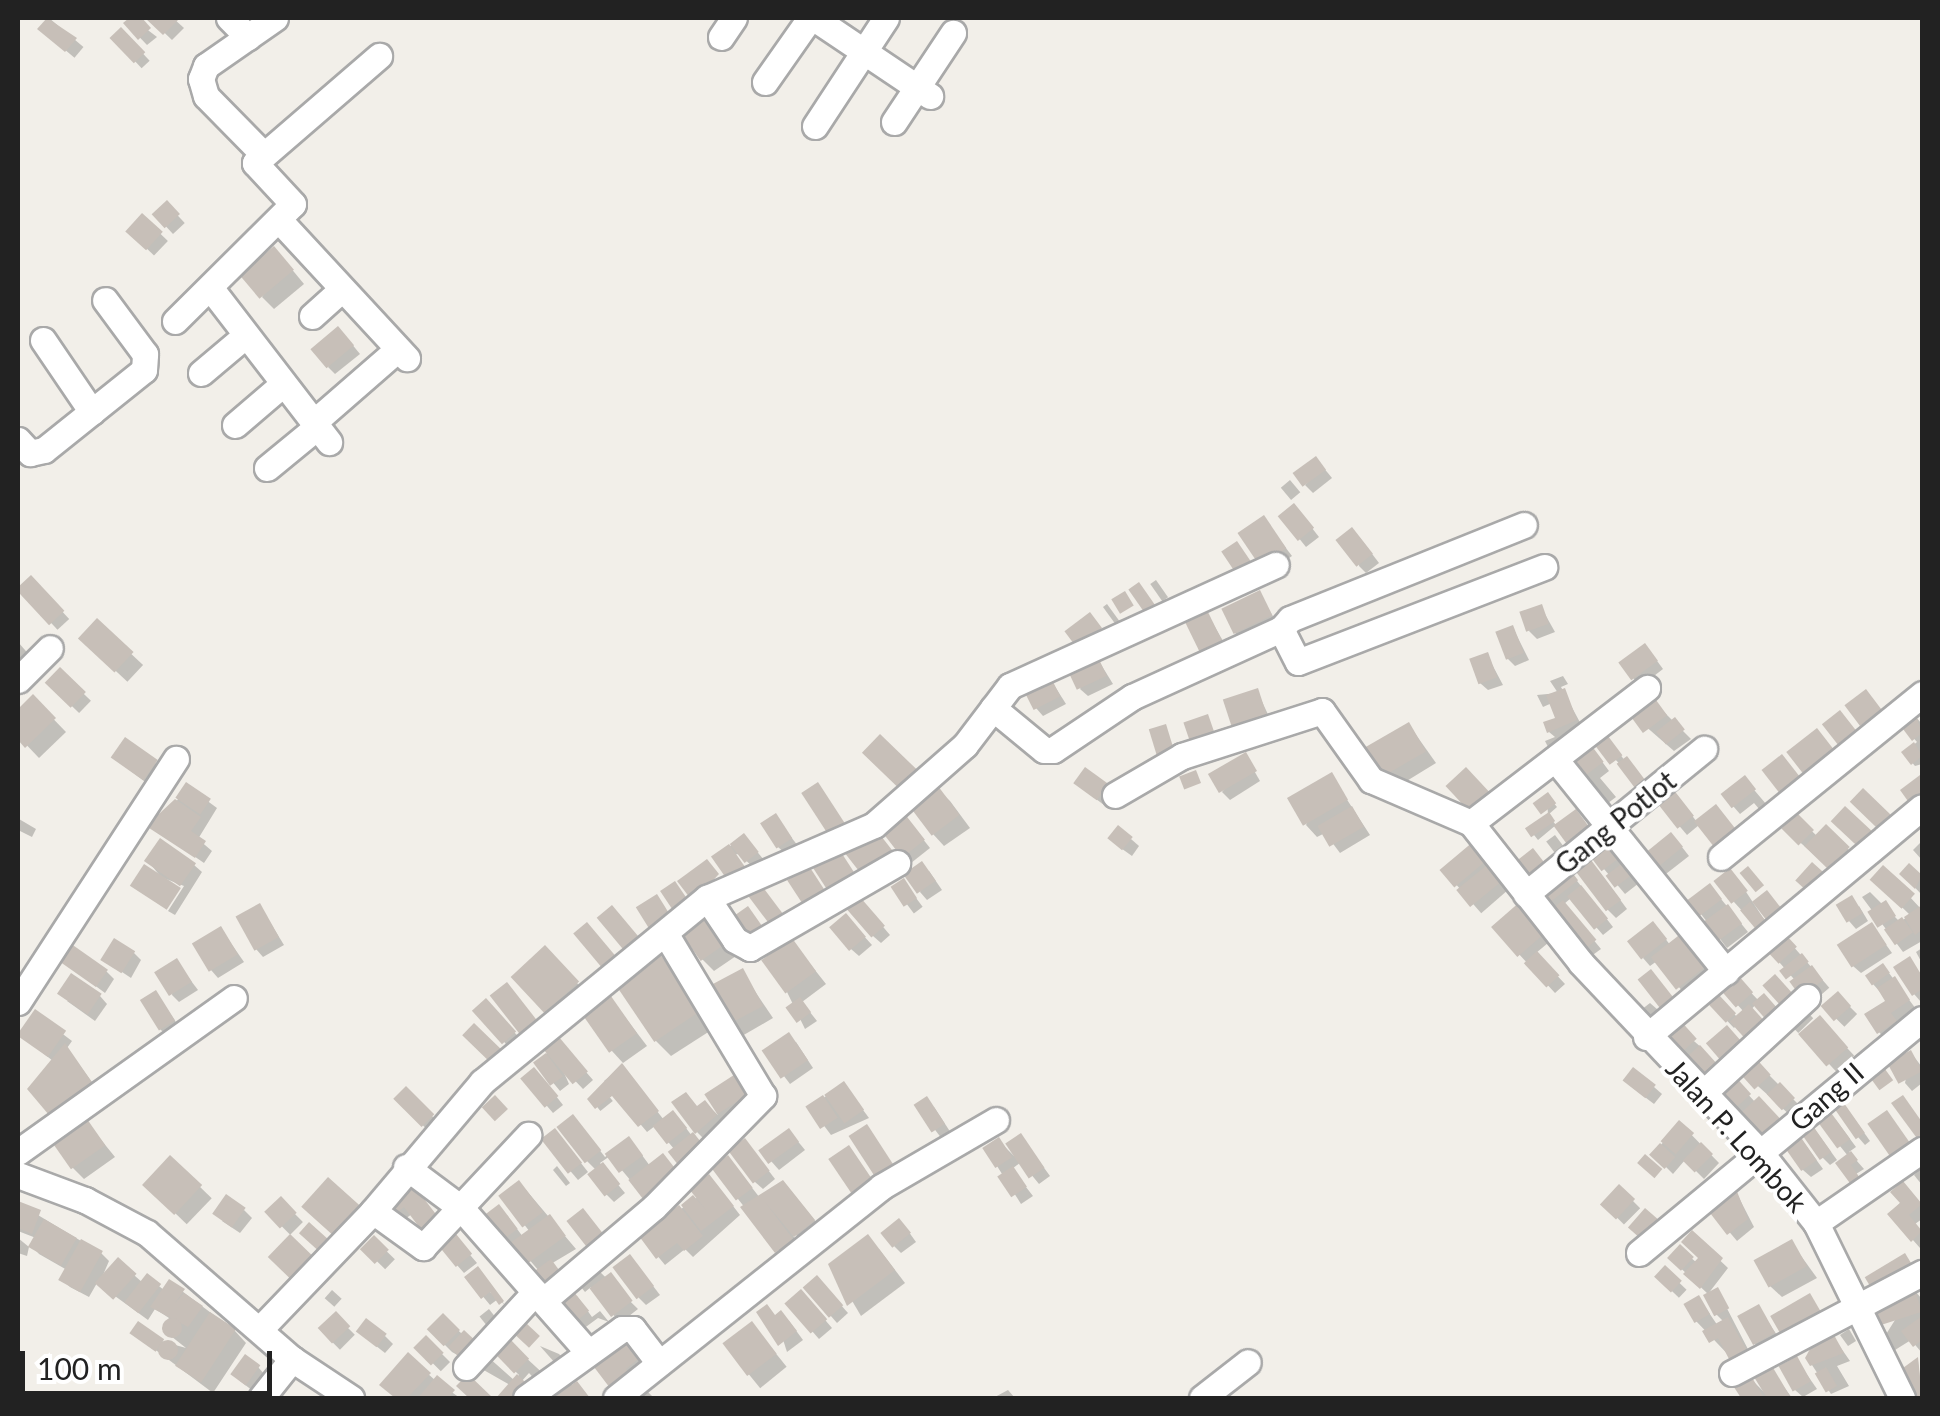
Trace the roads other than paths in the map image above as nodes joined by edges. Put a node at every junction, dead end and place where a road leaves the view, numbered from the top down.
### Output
1 (230, 18) edge
2 (276, 18) edge
3 (812, 18) edge
4 (886, 18) edge
5 (953, 34) dead end
6 (248, 37) junction
7 (864, 51) junction
8 (379, 56) dead end
9 (766, 82) dead end
10 (924, 92) junction
11 (894, 122) dead end
12 (815, 126) dead end
13 (263, 154) junction
14 (280, 221) junction
15 (342, 289) junction
16 (212, 290) junction
17 (104, 300) dead end
18 (312, 316) dead end
19 (175, 321) dead end
20 (244, 336) junction
21 (43, 340) dead end
22 (201, 373) dead end
23 (283, 384) junction
24 (92, 412) junction
25 (235, 425) dead end
26 (320, 430) junction
27 (18, 440) edge
28 (267, 468) dead end
29 (1524, 525) dead end
30 (1276, 565) dead end
31 (1544, 567) dead end
32 (1282, 629) junction
33 (50, 648) dead end
34 (18, 680) edge
35 (1647, 688) dead end
36 (1922, 694) edge
37 (993, 708) junction
38 (1704, 749) dead end
39 (176, 759) dead end
40 (1555, 759) junction
41 (1115, 796) dead end
42 (1922, 808) edge
43 (1471, 823) junction
44 (1611, 828) junction
45 (1721, 856) dead end
46 (897, 862) dead end
47 (1526, 894) junction
48 (707, 898) junction
49 (665, 933) junction
50 (1726, 972) junction
51 (234, 998) dead end
52 (1807, 998) dead end
53 (18, 1002) edge
54 (1922, 1019) edge
55 (1646, 1037) junction
56 (1702, 1094) junction
57 (996, 1120) dead end
58 (528, 1136) dead end
59 (1922, 1150) edge
60 (18, 1152) edge
61 (1760, 1152) junction
62 (406, 1167) junction
63 (18, 1175) edge
64 (461, 1208) junction
65 (373, 1212) junction
66 (1816, 1223) junction
67 (1639, 1253) dead end
68 (1922, 1273) edge
69 (540, 1296) junction
70 (1859, 1310) junction
71 (260, 1329) junction
72 (586, 1350) junction
73 (292, 1359) junction
74 (1248, 1362) dead end
75 (660, 1363) junction
76 (466, 1367) dead end
77 (1732, 1373) dead end
78 (261, 1398) edge
79 (351, 1398) edge
80 (526, 1398) edge
81 (616, 1398) edge
82 (1202, 1398) edge
83 (1902, 1398) edge

1 - 6 street
2 - 6 street
3 - 7 street
3 - 9 street
4 - 7 street
5 - 10 street
6 - 13 street
7 - 10 street
7 - 12 street
8 - 13 street
10 - 11 street
13 - 14 street
14 - 15 street
14 - 16 street
15 - 18 street
15 - 26 street
16 - 19 street
16 - 20 street
17 - 24 street
20 - 22 street
20 - 23 street
21 - 24 street
23 - 25 street
23 - 26 street
24 - 27 street
26 - 28 street
29 - 32 street
30 - 37 street
31 - 32 street
32 - 37 street
33 - 34 street
35 - 40 street
36 - 45 street
37 - 48 street
38 - 44 street, Gang Potlot
39 - 53 street
40 - 43 street
40 - 44 street
41 - 43 street
42 - 50 street
43 - 47 street, Jalan P. Lombok
44 - 47 street, Gang Potlot
44 - 50 street
46 - 48 street
47 - 55 street, Jalan P. Lombok
48 - 49 street
49 - 62 street
49 - 69 street
50 - 55 street
51 - 60 street
52 - 56 street
54 - 61 street, Gang II
55 - 56 street, Jalan P. Lombok
56 - 61 street, Jalan P. Lombok
57 - 75 street
58 - 64 street
59 - 66 street
61 - 66 street, Jalan P. Lombok
61 - 67 street, Gang II
62 - 64 street
62 - 65 street
63 - 71 street
64 - 65 street
64 - 69 street
65 - 71 street
66 - 70 street, Jalan P. Lombok
68 - 70 street
69 - 72 street
69 - 76 street
70 - 77 street
70 - 83 street, Jalan P. Lombok
71 - 73 street
72 - 75 street
72 - 80 street
73 - 78 street
73 - 79 street
74 - 82 street
75 - 81 street

